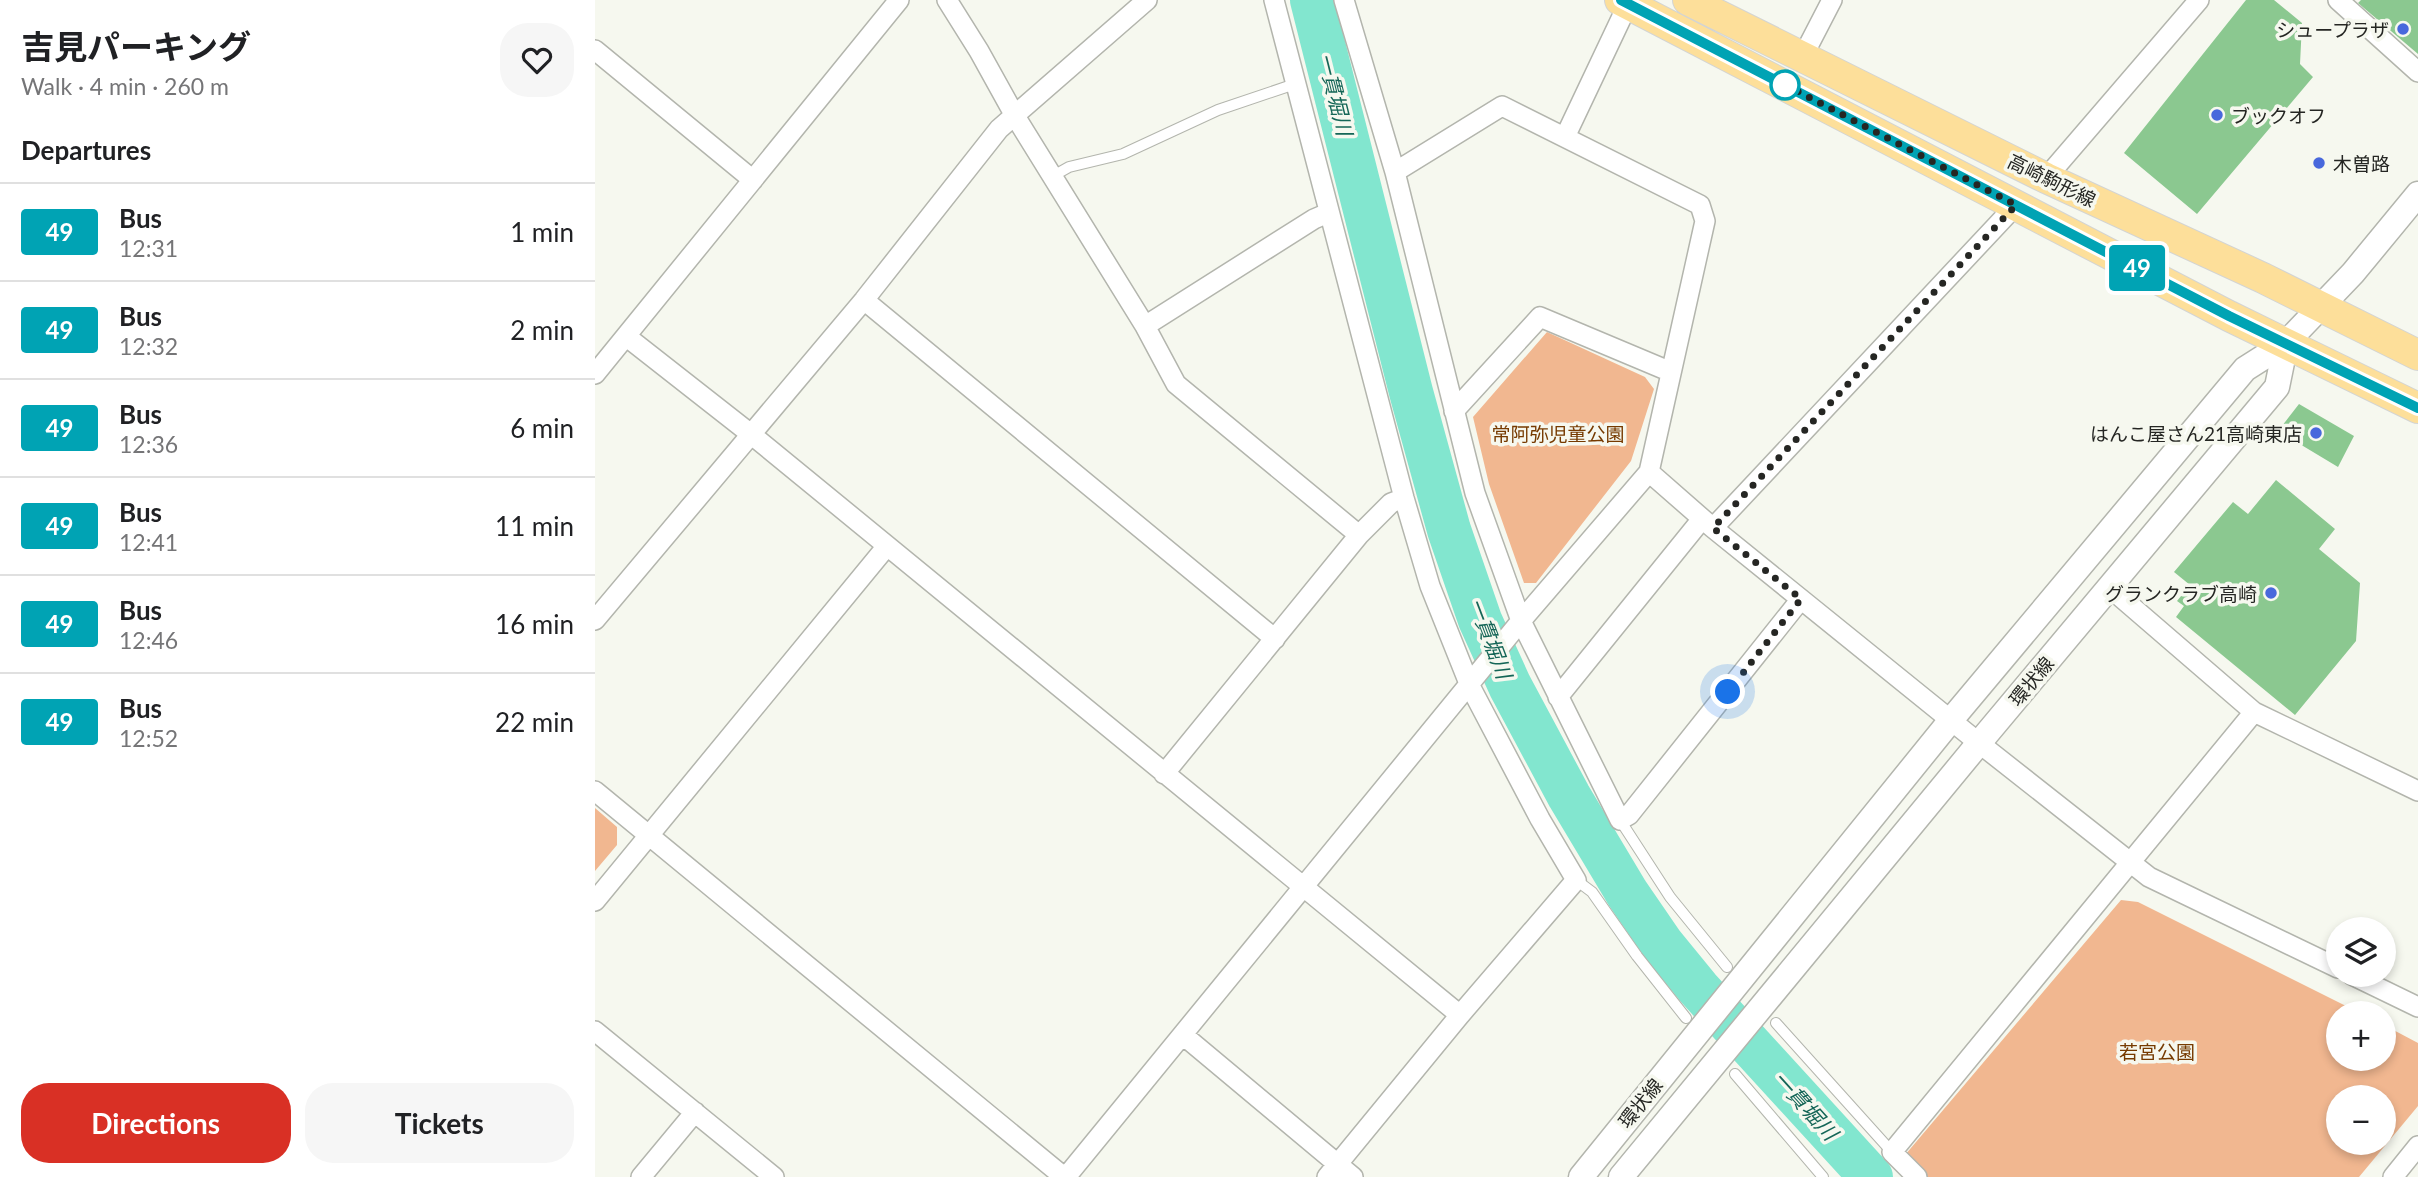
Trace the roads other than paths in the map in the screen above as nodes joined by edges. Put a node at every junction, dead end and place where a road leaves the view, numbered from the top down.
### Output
1 (899, 0) edge
2 (947, 0) edge
3 (1147, 0) edge
4 (1274, 0) edge
5 (1344, 0) edge
6 (1688, 0) edge
7 (1832, 0) edge
8 (2199, 0) edge
9 (2338, 0) edge
10 (1624, 2) edge
11 (595, 50) edge
12 (1803, 55) junction
13 (2418, 72) edge
14 (1295, 84) junction
15 (1015, 116) junction
16 (1565, 137) junction
17 (1395, 172) junction
18 (1053, 176) junction
19 (2046, 178) junction
20 (753, 180) junction
21 (2418, 194) edge
22 (2016, 205) junction
23 (1328, 213) junction
24 (864, 300) junction
25 (2322, 307) junction
26 (1145, 326) junction
27 (627, 337) junction
28 (2286, 344) junction
29 (2418, 355) edge
30 (1671, 372) junction
31 (595, 374) edge
32 (2418, 408) edge
33 (1454, 411) junction
34 (752, 435) junction
35 (1649, 471) junction
36 (1404, 498) junction
37 (1708, 524) junction
38 (1359, 535) junction
39 (887, 546) junction
40 (2109, 587) junction
41 (1801, 599) junction
42 (595, 620) edge
43 (1521, 621) junction
44 (1275, 639) junction
45 (1470, 685) junction
46 (1558, 697) junction
47 (2254, 712) junction
48 (1951, 720) junction
49 (1979, 743) junction
50 (1164, 774) junction
51 (595, 791) edge
52 (2418, 791) edge
53 (1621, 820) junction
54 (649, 836) junction
55 (2130, 863) junction
56 (1576, 880) junction
57 (1305, 888) junction
58 (595, 901) edge
59 (2326, 962) edge
60 (1731, 976) junction
61 (2377, 987) edge
62 (2418, 1007) edge
63 (1460, 1014) junction
64 (1767, 1017) junction
65 (1693, 1023) junction
66 (595, 1031) edge
67 (1183, 1035) junction
68 (1735, 1074) dead end
69 (695, 1112) junction
70 (2418, 1146) edge
71 (1892, 1152) junction
72 (1332, 1171) edge
73 (641, 1177) edge
74 (774, 1177) edge
75 (1065, 1177) edge
76 (1353, 1177) edge
77 (1581, 1177) edge
78 (1622, 1177) edge
79 (1823, 1177) edge
80 (1917, 1177) edge
81 (2394, 1177) edge

1 - 20 street
2 - 15 street
3 - 15 street
4 - 14 street
5 - 17 street
6 - 12 main road, 高崎駒形線
7 - 12 street
8 - 19 street
9 - 13 street
10 - 16 street
10 - 22 main road, 高崎駒形線
11 - 20 street
12 - 19 main road, 高崎駒形線
14 - 18 lane
14 - 23 street
15 - 18 street
15 - 24 street
16 - 17 street
16 - 30 street
17 - 33 street
18 - 26 street
19 - 25 main road, 高崎駒形線
20 - 27 street
21 - 25 street, 環状線
22 - 28 main road, 高崎駒形線
22 - 37 street
23 - 26 street
23 - 36 street
24 - 34 street
24 - 44 street
25 - 28 street, 環状線
25 - 29 main road, 高崎駒形線
26 - 38 street
27 - 31 street
27 - 34 street
28 - 32 main road, 高崎駒形線
28 - 40 street, 環状線
28 - 48 street, 環状線
30 - 33 street
30 - 35 street
33 - 43 street
34 - 39 street
34 - 42 street
35 - 37 street
35 - 43 street
36 - 38 street
36 - 45 street
37 - 41 street
37 - 46 street
38 - 44 street
39 - 50 street
39 - 54 street
40 - 47 street
40 - 49 street, 環状線
41 - 48 street
41 - 53 street
43 - 45 street
43 - 46 street
44 - 50 street
45 - 56 street
45 - 57 street
46 - 53 street
47 - 52 street
47 - 55 street
48 - 49 street
48 - 60 street, 環状線
49 - 55 street
49 - 64 street, 環状線
50 - 57 street
51 - 54 street
53 - 60 lane
54 - 58 street
54 - 75 street
55 - 59 street
55 - 71 street
56 - 63 street
56 - 65 lane
57 - 63 street
57 - 67 street
60 - 65 street, 環状線
61 - 62 street
63 - 72 street
64 - 71 lane
64 - 78 street, 環状線
65 - 77 street, 環状線
66 - 69 street
67 - 72 street
67 - 75 street
68 - 79 lane
69 - 73 street
69 - 74 street
70 - 81 street
71 - 80 street
72 - 76 street

